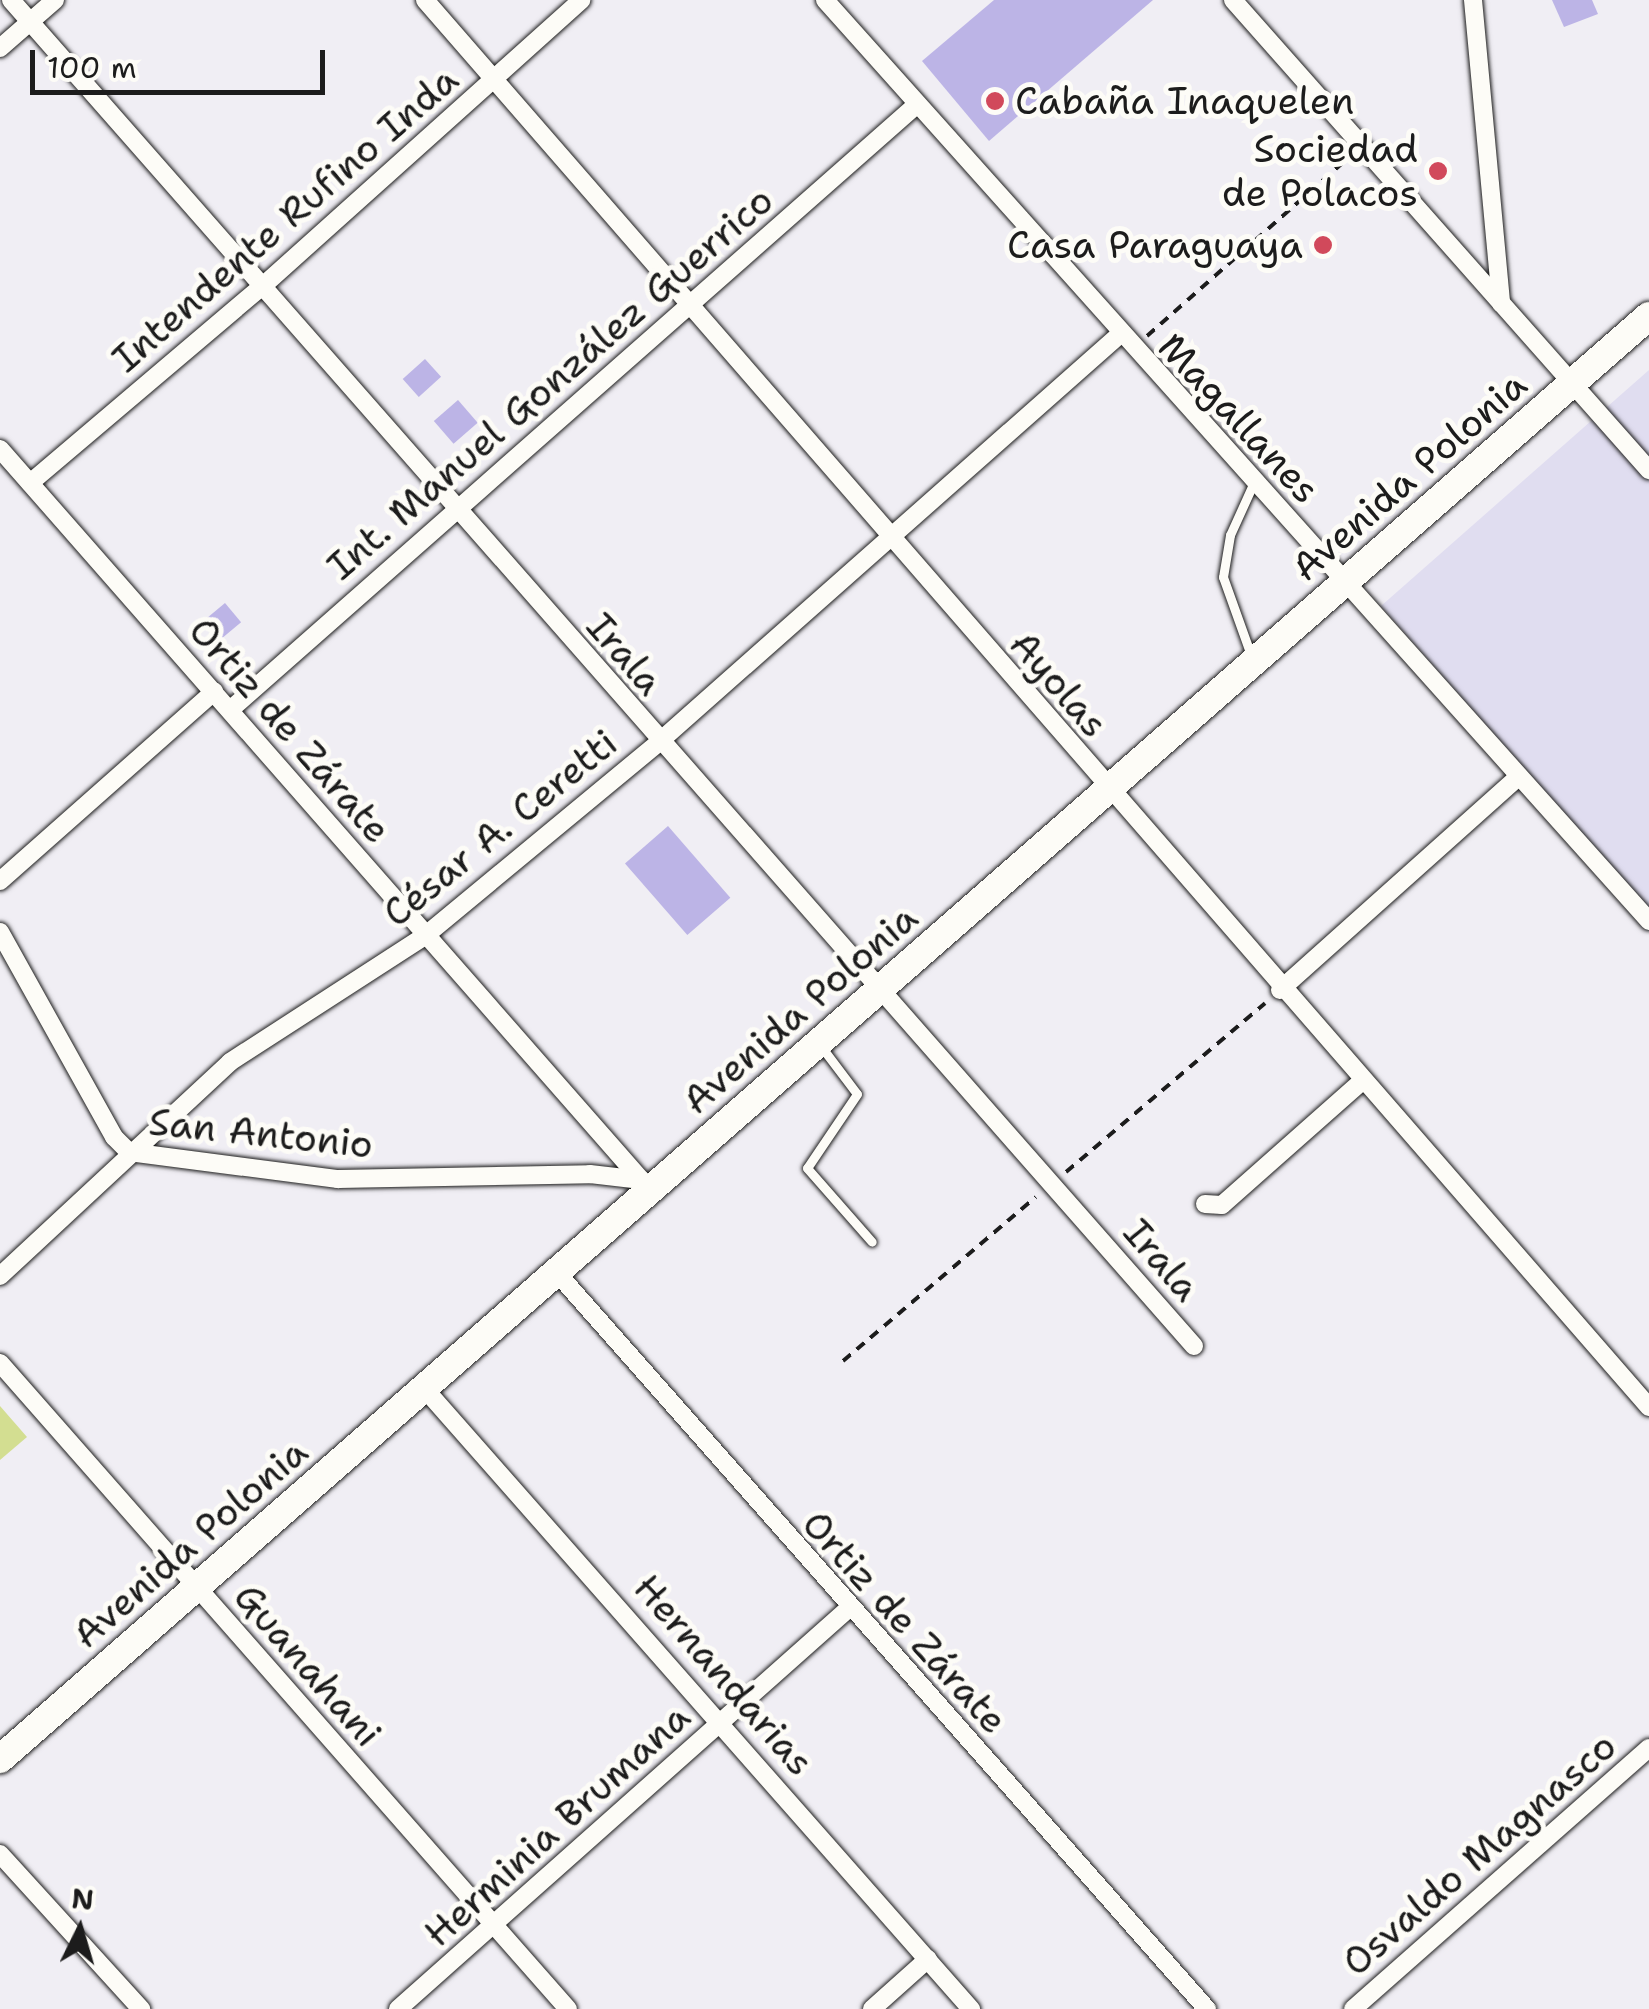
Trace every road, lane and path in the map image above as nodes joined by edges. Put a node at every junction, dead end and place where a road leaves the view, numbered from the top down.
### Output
1 (11, 0) edge
2 (54, 0) edge
3 (425, 0) edge
4 (581, 0) edge
5 (825, 0) edge
6 (1233, 0) edge
7 (1473, 0) edge
8 (30, 22) junction
9 (0, 48) edge
10 (494, 78) junction
11 (915, 106) junction
12 (1362, 146) junction
13 (264, 284) junction
14 (1501, 304) junction
15 (689, 305) junction
16 (1649, 316) edge
17 (1119, 335) junction
18 (1132, 350) junction
19 (1571, 384) junction
20 (2, 455) edge
21 (1649, 470) edge
22 (1254, 482) junction
23 (30, 483) junction
24 (454, 510) junction
25 (890, 538) junction
26 (1346, 581) junction
27 (1253, 662) junction
28 (214, 692) junction
29 (230, 710) junction
30 (659, 742) junction
31 (1516, 778) junction
32 (1107, 790) junction
33 (0, 881) edge
34 (1649, 920) edge
35 (0, 932) edge
36 (426, 934) junction
37 (880, 989) junction
38 (1280, 990) junction
39 (818, 1043) junction
40 (1361, 1082) junction
41 (129, 1152) junction
42 (646, 1185) junction
43 (1205, 1204) dead end
44 (872, 1242) dead end
45 (558, 1274) junction
46 (0, 1276) edge
47 (1194, 1346) dead end
48 (0, 1363) edge
49 (424, 1388) junction
50 (1649, 1406) edge
51 (197, 1587) junction
52 (848, 1609) junction
53 (723, 1721) junction
54 (1649, 1748) edge
55 (0, 1759) edge
56 (0, 1854) edge
57 (493, 1924) junction
58 (928, 1960) junction
59 (141, 2009) edge
60 (398, 2009) edge
61 (568, 2009) edge
62 (872, 2009) edge
63 (972, 2009) edge
64 (1206, 2009) edge
65 (1352, 2009) edge

1 - 8 street, Irala
2 - 8 street
3 - 10 street, Ayolas
4 - 10 street, Intendente Rufino Inda
5 - 11 street, Magallanes
6 - 12 street
7 - 14 street
8 - 9 street
8 - 13 street, Irala
10 - 13 street, Intendente Rufino Inda
10 - 15 street, Ayolas
11 - 15 street, Int. Manuel González Guerrico
11 - 17 street, Magallanes
12 - 14 street
12 - 18 path
13 - 23 street, Intendente Rufino Inda
13 - 24 street, Irala
14 - 19 street
15 - 24 street, Int. Manuel González Guerrico
15 - 25 street, Ayolas
16 - 19 main road, Avenida Polonia
17 - 18 street, Magallanes
17 - 25 street, César A. Ceretti
18 - 22 street, Magallanes
19 - 21 street
19 - 26 main road, Avenida Polonia
20 - 23 street, Ortiz de Zárate
22 - 26 street, Magallanes
22 - 27 lane
23 - 28 street, Ortiz de Zárate
24 - 29 street, Int. Manuel González Guerrico
24 - 30 street, Irala
25 - 30 street, César A. Ceretti
25 - 32 street, Ayolas
26 - 27 main road, Avenida Polonia
26 - 31 street, Magallanes
27 - 32 main road, Avenida Polonia
28 - 29 street, Ortiz de Zárate
28 - 33 street
29 - 36 street, Ortiz de Zárate
30 - 36 street, César A. Ceretti
30 - 37 street, Irala
31 - 34 street, Magallanes
31 - 38 street
32 - 37 main road, Avenida Polonia
32 - 38 street, Ayolas
35 - 41 street, San Antonio
36 - 41 street, César A. Ceretti
36 - 42 street, Ortiz de Zárate
37 - 39 main road, Avenida Polonia
37 - 47 street, Irala
38 - 40 street, Ayolas
39 - 42 main road, Avenida Polonia
39 - 44 lane
40 - 43 street
40 - 50 street, Ayolas
41 - 42 street, San Antonio
41 - 46 street, César A. Ceretti
42 - 45 main road, Avenida Polonia
45 - 49 main road, Avenida Polonia
45 - 52 street, Ortiz de Zárate
48 - 51 street, Guanahani
49 - 51 main road, Avenida Polonia
49 - 53 street, Hernandarias
51 - 55 main road, Avenida Polonia
51 - 57 street, Guanahani
52 - 53 street, Herminia Brumana
52 - 64 street, Ortiz de Zárate
53 - 57 street, Herminia Brumana
53 - 58 street, Hernandarias
54 - 65 street, Osvaldo Magnasco
56 - 59 street
57 - 60 street, Herminia Brumana
57 - 61 street, Guanahani
58 - 62 street
58 - 63 street, Hernandarias

